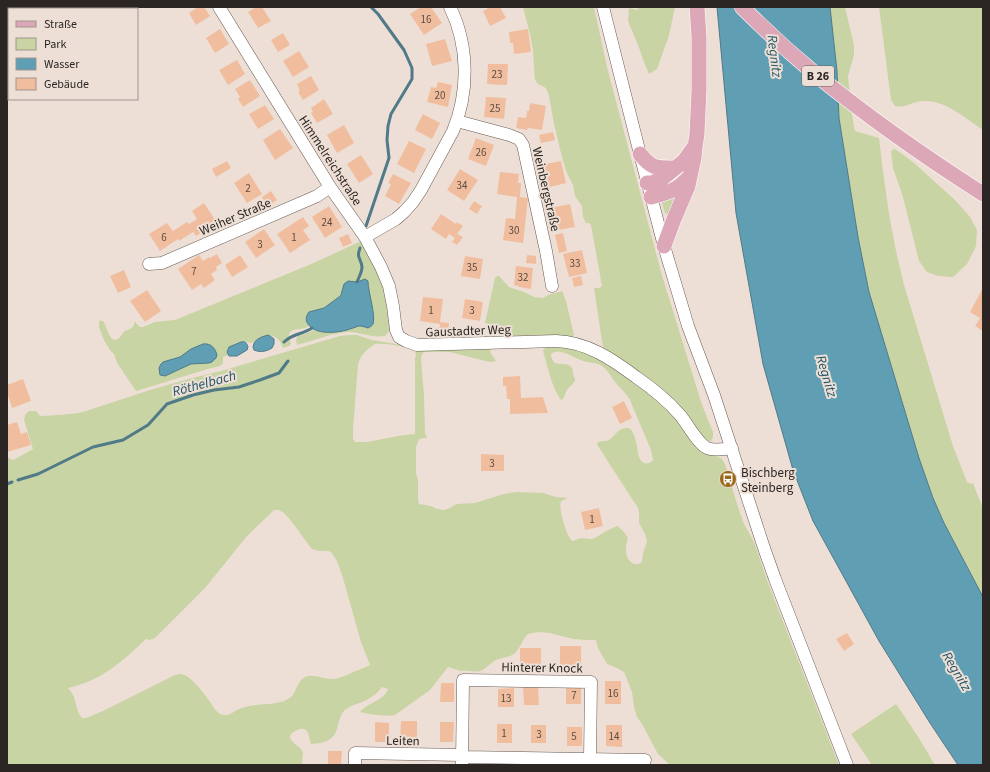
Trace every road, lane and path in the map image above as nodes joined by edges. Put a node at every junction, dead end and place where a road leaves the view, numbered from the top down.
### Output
1 (219, 7) edge
2 (450, 7) edge
3 (603, 7) edge
4 (697, 7) edge
5 (742, 7) edge
6 (457, 121) junction
7 (695, 147) junction
8 (640, 154) junction
9 (675, 168) junction
10 (691, 176) junction
11 (330, 187) junction
12 (649, 190) junction
13 (983, 194) edge
14 (365, 237) junction
15 (664, 246) junction
16 (149, 264) dead end
17 (552, 286) dead end
18 (399, 337) joint
19 (732, 448) junction
20 (462, 759) edge
21 (590, 759) junction
22 (645, 760) dead end
23 (354, 765) edge
24 (847, 765) edge

1 - 11 street, Himmelreichstraße
2 - 6 street
3 - 8 street
4 - 7 main road
5 - 13 main road, B 26
6 - 14 street
6 - 17 street, Weinbergstraße
7 - 9 main road
7 - 10 main road
8 - 9 main road
8 - 12 street
9 - 12 main road
10 - 12 main road
10 - 15 main road
11 - 14 street, Himmelreichstraße
11 - 16 street, Weiher Straße
12 - 15 street
14 - 18 street, Himmelreichstraße
15 - 19 street
18 - 19 street, Gaustadter Weg
19 - 24 street
20 - 21 street
20 - 21 street, Hinterer Knock
20 - 23 street, Leiten
21 - 22 street

